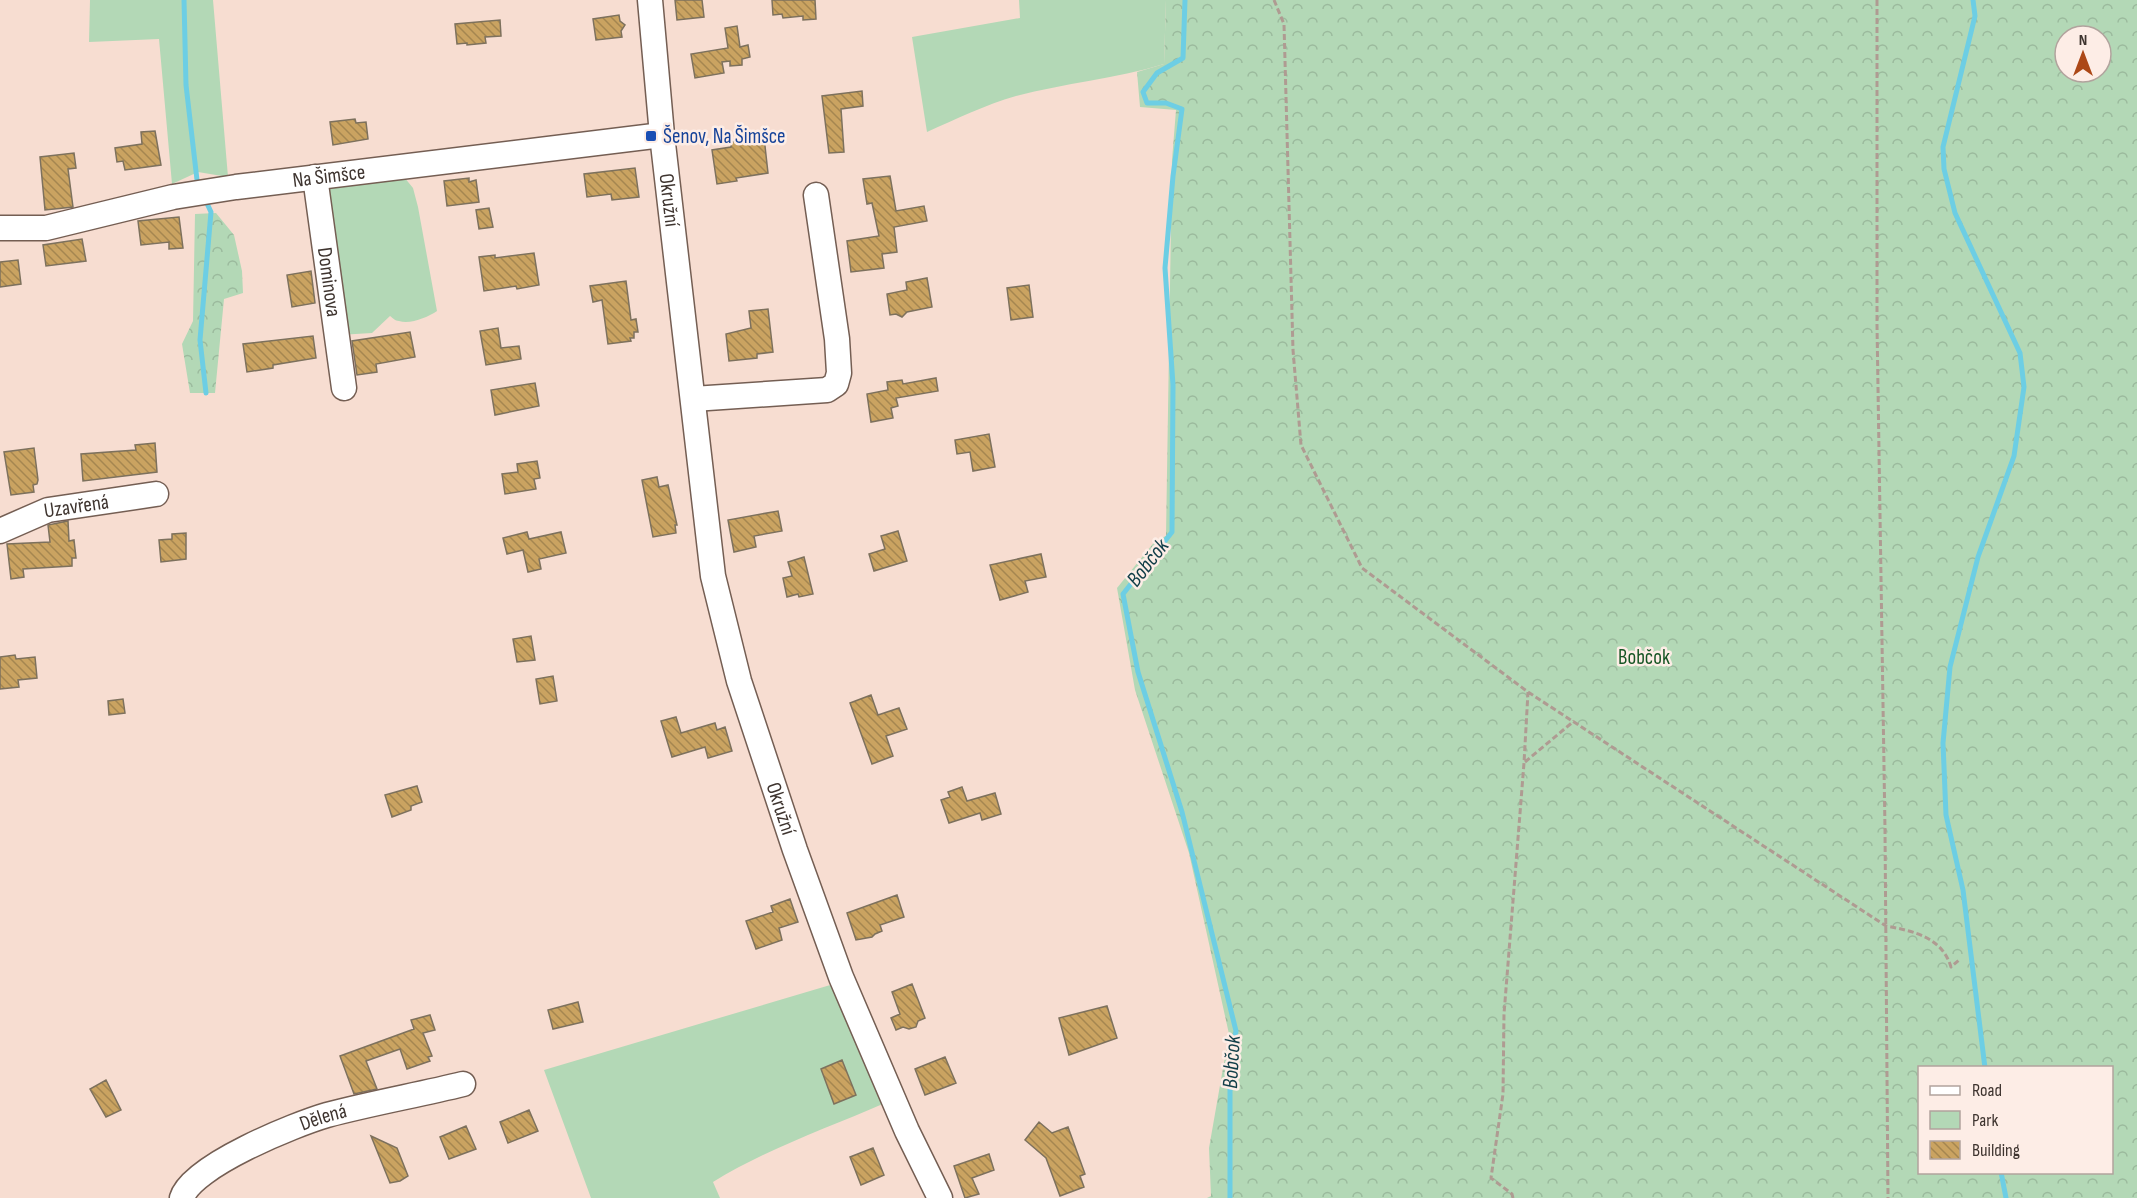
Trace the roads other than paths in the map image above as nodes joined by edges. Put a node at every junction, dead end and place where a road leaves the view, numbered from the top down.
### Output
1 (650, 0) edge
2 (662, 135) junction
3 (315, 177) junction
4 (816, 195) dead end
5 (0, 228) edge
6 (345, 388) dead end
7 (693, 399) junction
8 (156, 494) dead end
9 (0, 531) edge
10 (463, 1084) dead end
11 (201, 1188) edge
12 (183, 1198) edge
13 (940, 1198) edge

1 - 2 street, Okružní
2 - 3 street, Na Šimšce
2 - 7 street, Okružní
3 - 5 street, Na Šimšce
3 - 6 street, Dominova
4 - 7 street
7 - 13 street, Okružní
8 - 9 street, Uzavřená
10 - 11 street, Dělená
11 - 12 street, Dělená

